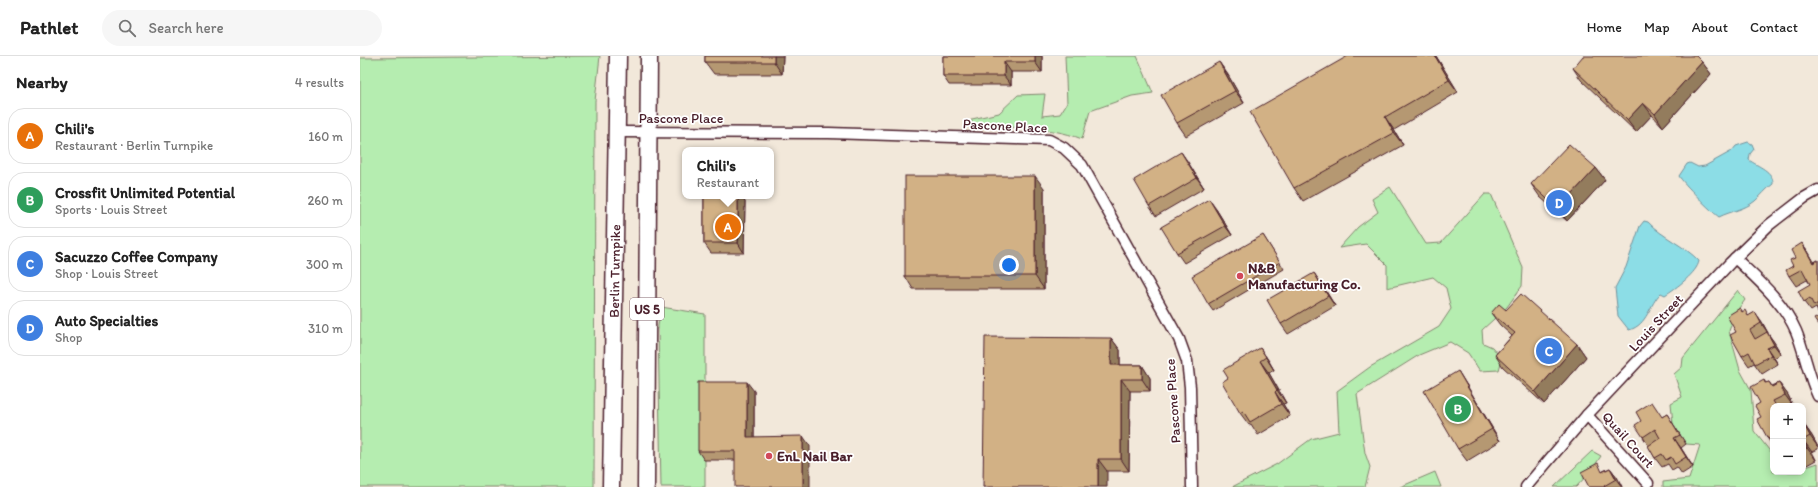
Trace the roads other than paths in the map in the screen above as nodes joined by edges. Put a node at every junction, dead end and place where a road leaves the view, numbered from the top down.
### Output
1 (618, 56) edge
2 (649, 56) edge
3 (649, 131) junction
4 (618, 132) junction
5 (1818, 190) edge
6 (1735, 258) junction
7 (1818, 396) edge
8 (1587, 415) junction
9 (1648, 484) dead end
10 (611, 487) edge
11 (646, 487) edge
12 (1192, 487) edge
13 (1526, 487) edge

1 - 4 highway, Berlin Turnpike / US 5
2 - 3 highway, US 5
3 - 4 street, Pascone Place
3 - 11 highway, US 5
3 - 12 street, Pascone Place
4 - 10 highway, Berlin Turnpike / US 5
5 - 6 street, Louis Street
6 - 7 street
6 - 8 street, Louis Street
8 - 9 street, Quail Court
8 - 13 street, Louis Street

